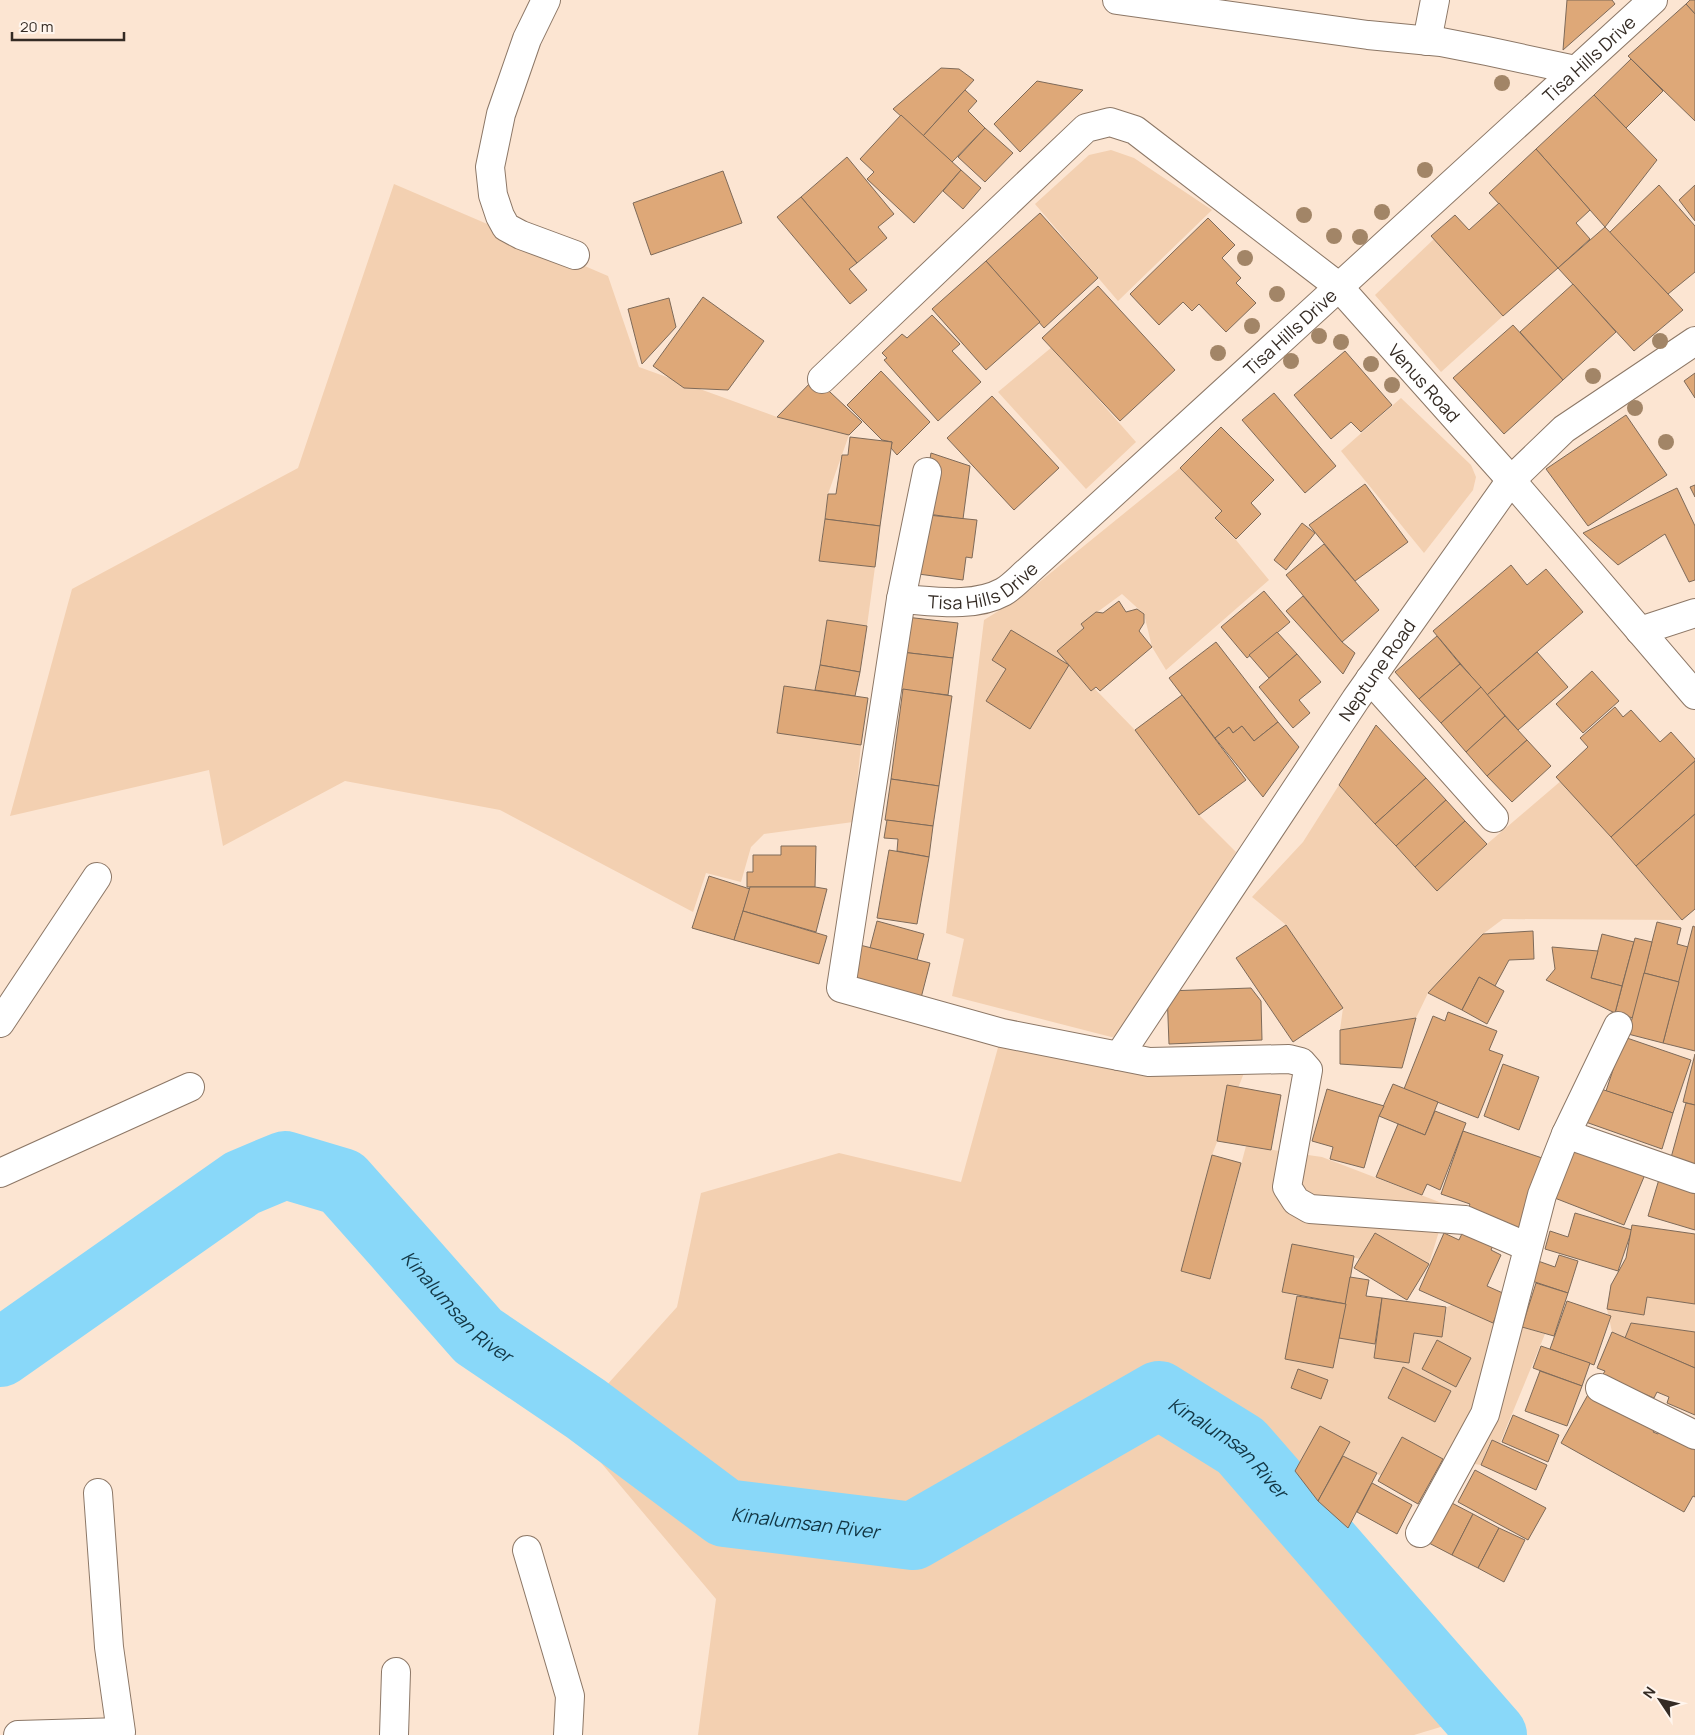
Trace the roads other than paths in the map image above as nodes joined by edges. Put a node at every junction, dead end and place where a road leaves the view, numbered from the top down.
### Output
1 (546, 0) edge
2 (1116, 0) edge
3 (1435, 0) edge
4 (1653, 0) edge
5 (1426, 41) junction
6 (1575, 70) junction
7 (575, 255) dead end
8 (1338, 286) junction
9 (1695, 341) edge
10 (822, 379) dead end
11 (926, 472) dead end
12 (1511, 480) junction
13 (902, 599) junction
14 (1695, 614) edge
15 (1640, 631) junction
16 (1370, 679) junction
17 (1695, 695) edge
18 (1494, 818) dead end
19 (97, 877) dead end
20 (0, 1023) edge
21 (1618, 1026) dead end
22 (1119, 1056) junction
23 (190, 1088) dead end
24 (1566, 1134) junction
25 (0, 1173) edge
26 (1695, 1179) edge
27 (1528, 1247) junction
28 (1600, 1388) dead end
29 (1695, 1435) edge
30 (98, 1493) dead end
31 (1420, 1533) dead end
32 (526, 1550) dead end
33 (396, 1672) dead end
34 (18, 1735) edge
35 (394, 1735) edge
36 (568, 1735) edge

1 - 7 street
2 - 5 street
3 - 5 street
4 - 6 street, Tisa Hills Drive
5 - 6 street
6 - 8 street, Tisa Hills Drive
8 - 10 street, Venus Road
8 - 12 street, Venus Road
8 - 13 street, Tisa Hills Drive
9 - 12 street, Neptune Road
11 - 13 street
12 - 15 street, Venus Road
12 - 16 street, Neptune Road
13 - 22 street
14 - 15 street
15 - 17 street, Venus Road
16 - 18 street
16 - 22 street, Neptune Road
19 - 20 street
21 - 24 street
22 - 27 street
23 - 25 street
24 - 26 street
24 - 27 street
27 - 31 street
28 - 29 street
30 - 34 street
32 - 36 street
33 - 35 street

